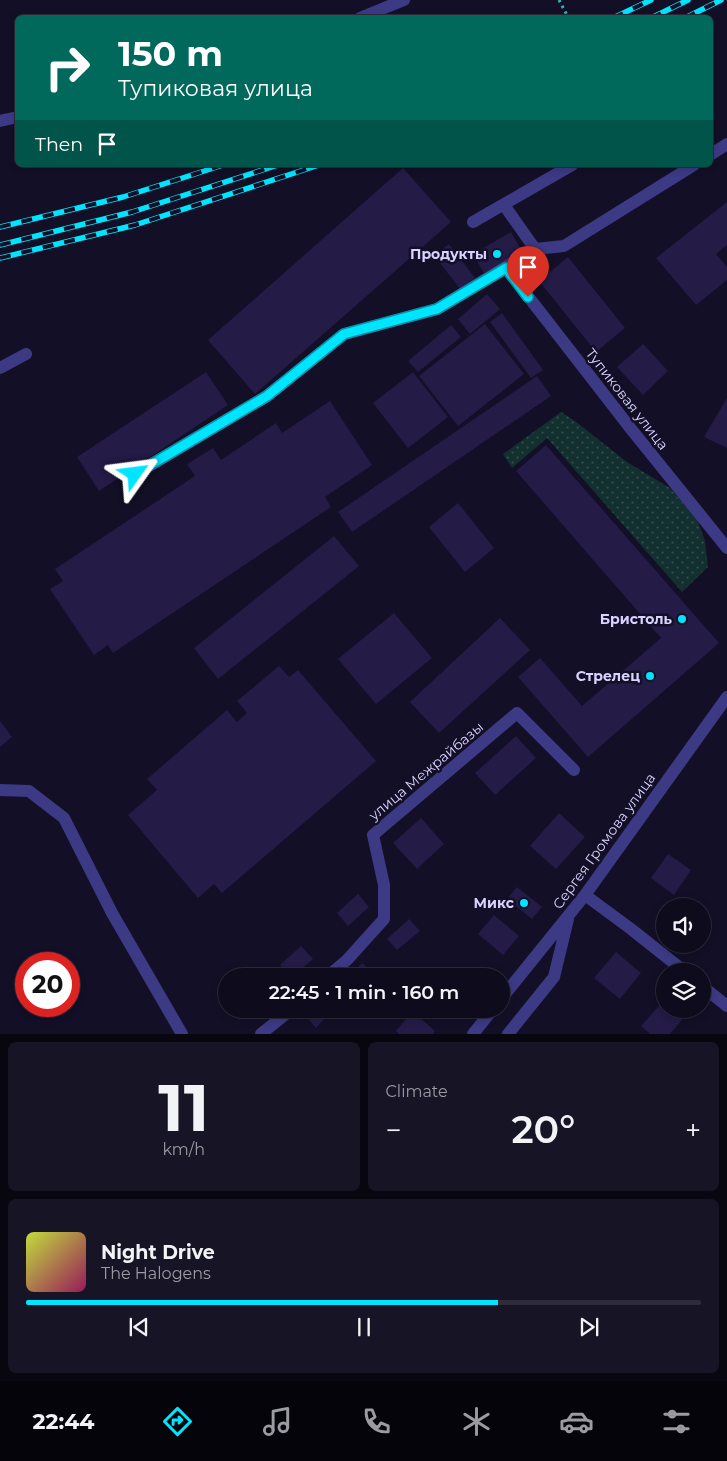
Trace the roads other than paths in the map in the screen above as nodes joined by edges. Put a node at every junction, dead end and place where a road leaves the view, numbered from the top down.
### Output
1 (404, 0) edge
2 (367, 15) edge
3 (15, 118) edge
4 (0, 121) edge
5 (727, 144) edge
6 (713, 153) edge
7 (569, 167) edge
8 (691, 167) edge
9 (504, 205) junction
10 (473, 222) dead end
11 (535, 249) junction
12 (506, 268) junction
13 (26, 354) dead end
14 (0, 368) edge
15 (135, 474) dead end
16 (727, 548) edge
17 (727, 697) edge
18 (574, 770) dead end
19 (0, 790) edge
20 (585, 895) junction
21 (569, 914) junction
22 (674, 963) edge
23 (338, 968) edge
24 (510, 988) edge
25 (711, 993) edge
26 (727, 1006) edge
27 (281, 1018) edge
28 (486, 1018) edge
29 (182, 1034) edge
30 (262, 1034) edge
31 (473, 1034) edge
32 (508, 1034) edge

1 - 2 street
3 - 4 street
5 - 6 street
7 - 9 street
8 - 11 street
9 - 10 street
9 - 11 street
11 - 12 street
12 - 15 street
12 - 16 street, Тупиковая улица
13 - 14 street
17 - 20 street, Сергея Громова улица
18 - 23 street, улица Межрайбазы
19 - 29 street
20 - 21 street, Сергея Громова улица
20 - 22 street
21 - 24 street, Сергея Громова улица
21 - 32 street
25 - 26 street
27 - 30 street
28 - 31 street

